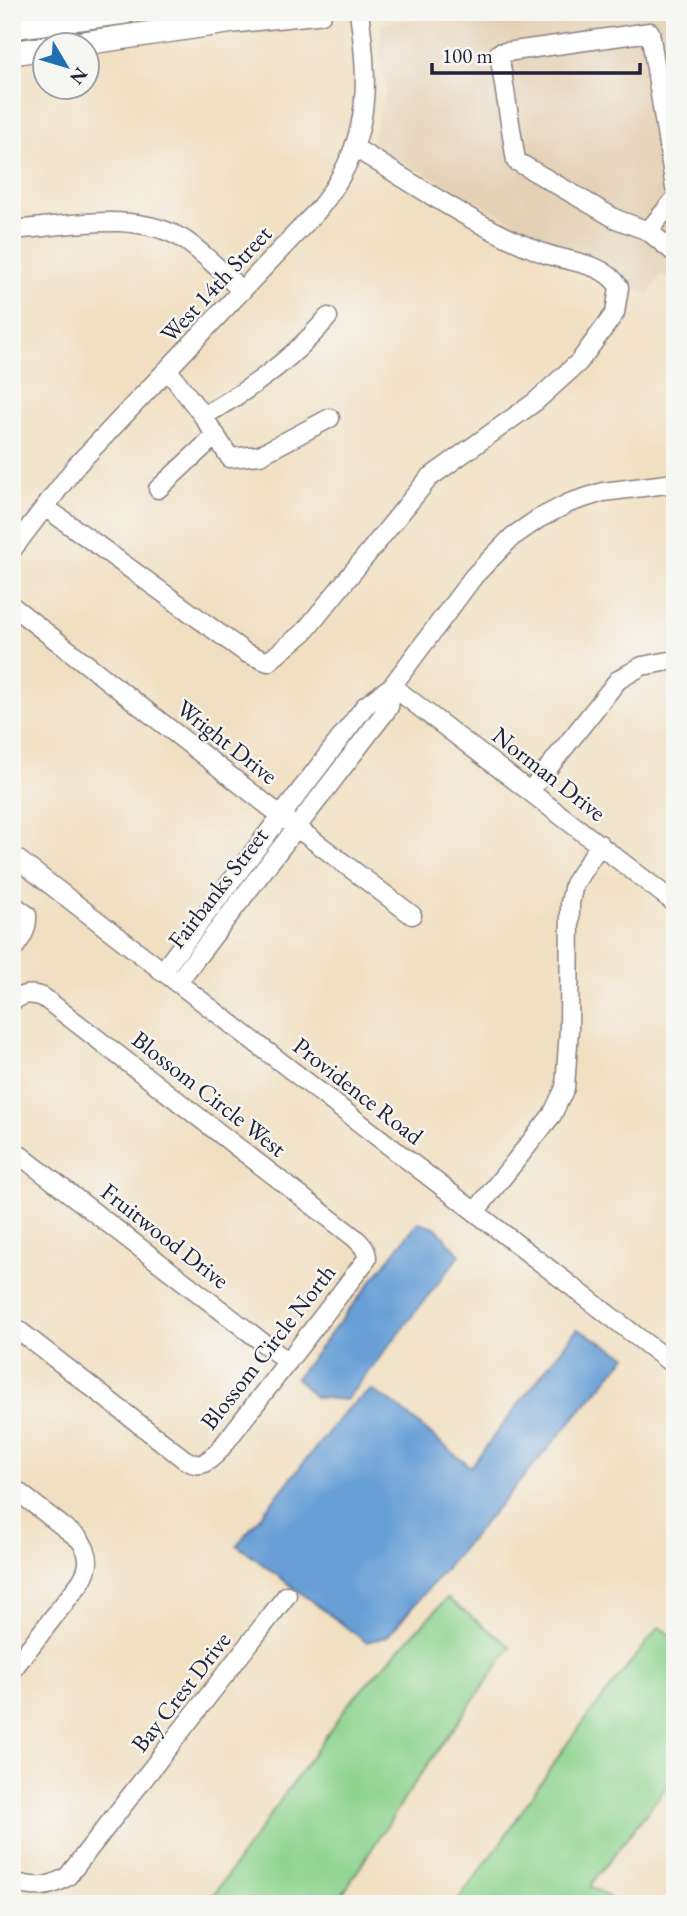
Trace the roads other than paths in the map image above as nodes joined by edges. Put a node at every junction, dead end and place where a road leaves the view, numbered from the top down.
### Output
1 (125, 12) edge
2 (320, 12) edge
3 (359, 12) edge
4 (12, 27) edge
5 (102, 40) edge
6 (32, 50) edge
7 (12, 53) edge
8 (355, 148) junction
9 (675, 187) edge
10 (675, 199) edge
11 (12, 230) edge
12 (648, 231) junction
13 (675, 253) edge
14 (242, 290) junction
15 (328, 317) dead end
16 (169, 370) junction
17 (204, 416) junction
18 (330, 418) dead end
19 (216, 435) junction
20 (675, 483) edge
21 (158, 489) dead end
22 (45, 507) junction
23 (12, 550) edge
24 (12, 606) edge
25 (675, 660) edge
26 (393, 686) junction
27 (530, 791) junction
28 (280, 815) junction
29 (296, 827) junction
30 (600, 844) junction
31 (12, 855) edge
32 (675, 903) edge
33 (12, 904) edge
34 (412, 915) dead end
35 (12, 951) edge
36 (162, 972) junction
37 (177, 983) junction
38 (12, 1002) edge
39 (12, 1149) edge
40 (475, 1212) junction
41 (367, 1255) joint
42 (12, 1325) edge
43 (672, 1358) edge
44 (288, 1362) junction
45 (12, 1487) edge
46 (287, 1595) dead end
47 (12, 1670) edge
48 (12, 1882) edge

1 - 4 main road
2 - 5 main road
3 - 8 street, West 14th Street
6 - 7 main road
8 - 14 street, West 14th Street
8 - 22 street
9 - 12 street
10 - 12 street
11 - 14 street
12 - 13 street
14 - 16 street, West 14th Street
15 - 17 street
16 - 17 street
16 - 22 street, West 14th Street
17 - 19 street
18 - 19 street
19 - 21 street
20 - 26 street, Fairbanks Street
22 - 23 street, West 14th Street
24 - 28 street, Wright Drive
25 - 27 street
26 - 27 street, Norman Drive
26 - 28 street, Fairbanks Street
26 - 29 street, Fairbanks Street
27 - 30 street, Norman Drive
28 - 29 street, Wright Drive
28 - 36 street, Fairbanks Street
29 - 34 street, Wright Drive
29 - 37 street, Fairbanks Street
30 - 32 street, Norman Drive
30 - 40 street
31 - 36 street, Providence Road
33 - 35 street
36 - 37 street, Providence Road
37 - 40 street, Providence Road
38 - 41 street, Blossom Circle West
39 - 44 street, Fruitwood Drive
40 - 43 street, Providence Road
41 - 44 street, Blossom Circle North
42 - 44 street, Blossom Circle North
45 - 47 street
46 - 48 street, Bay Crest Drive

